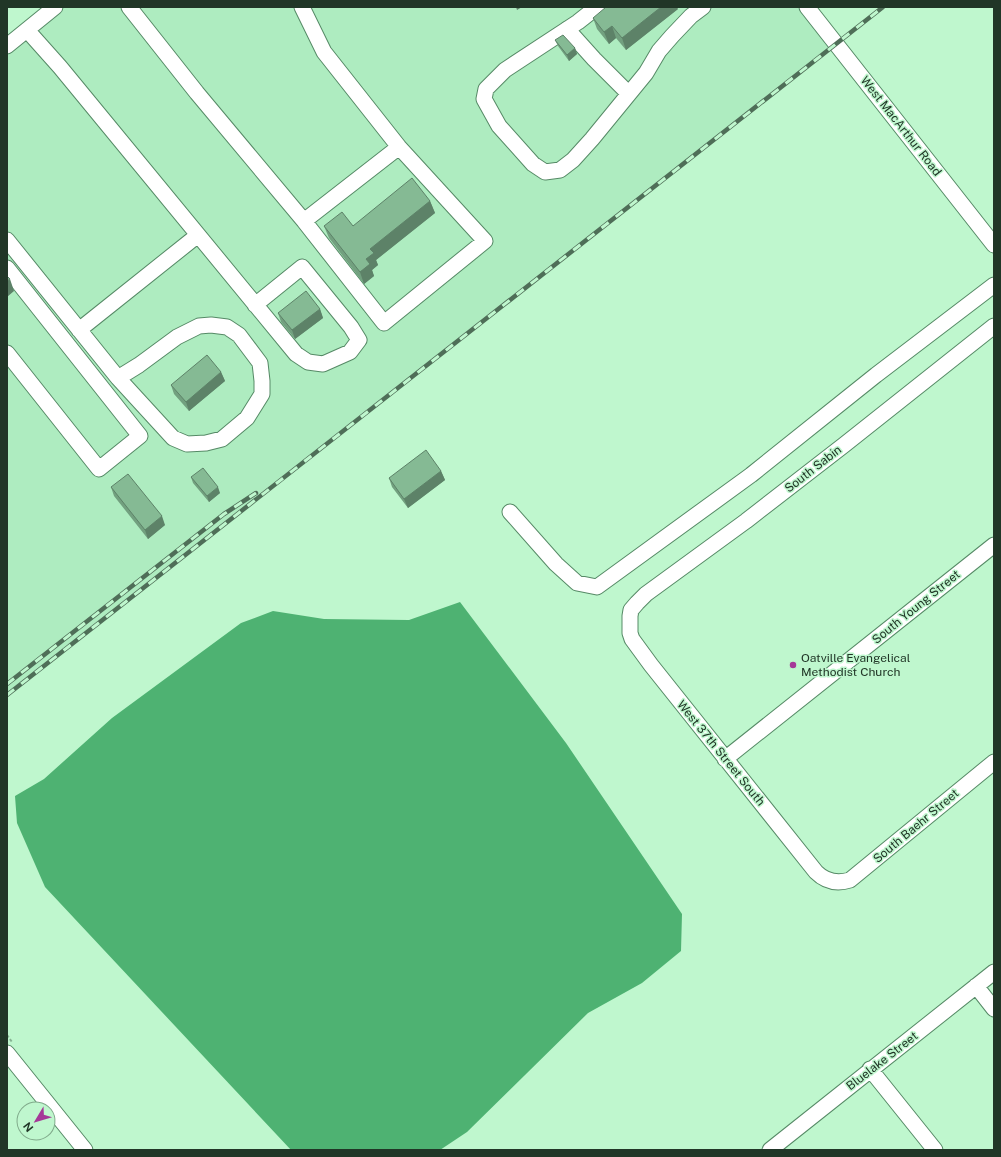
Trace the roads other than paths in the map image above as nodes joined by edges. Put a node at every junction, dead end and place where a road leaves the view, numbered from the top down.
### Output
1 (55, 7) edge
2 (129, 7) edge
3 (302, 7) edge
4 (597, 7) edge
5 (703, 7) edge
6 (807, 7) edge
7 (567, 29) junction
8 (27, 30) junction
9 (7, 46) edge
10 (629, 94) junction
11 (399, 147) junction
12 (304, 220) junction
13 (198, 235) junction
14 (7, 240) edge
15 (994, 245) edge
16 (7, 268) edge
17 (994, 285) edge
18 (255, 305) junction
19 (994, 326) edge
20 (79, 330) junction
21 (7, 353) edge
22 (118, 378) junction
23 (510, 512) dead end
24 (994, 545) edge
25 (631, 610) joint
26 (726, 759) junction
27 (994, 762) edge
28 (834, 883) joint
29 (994, 972) edge
30 (976, 986) junction
31 (994, 1009) edge
32 (7, 1053) edge
33 (870, 1069) junction
34 (85, 1150) edge
35 (770, 1150) edge
36 (935, 1150) edge

1 - 8 street
2 - 12 street
3 - 11 street
4 - 7 street
5 - 10 street
6 - 15 street, West MacArthur Road
7 - 10 street
7 - 10 street
8 - 9 street
8 - 13 street
11 - 12 street
11 - 12 street
13 - 18 street
13 - 20 street
14 - 20 street
16 - 21 street
17 - 23 street
18 - 18 street
19 - 25 street, South Sabin
20 - 22 street
22 - 22 street
24 - 26 street, South Young Street
25 - 26 street, West 37th Street South
26 - 28 street, West 37th Street South
27 - 28 street, South Baehr Street
29 - 30 street, Bluelake Street
30 - 31 street
30 - 33 street, Bluelake Street
32 - 34 street
33 - 35 street, Bluelake Street
33 - 36 street

